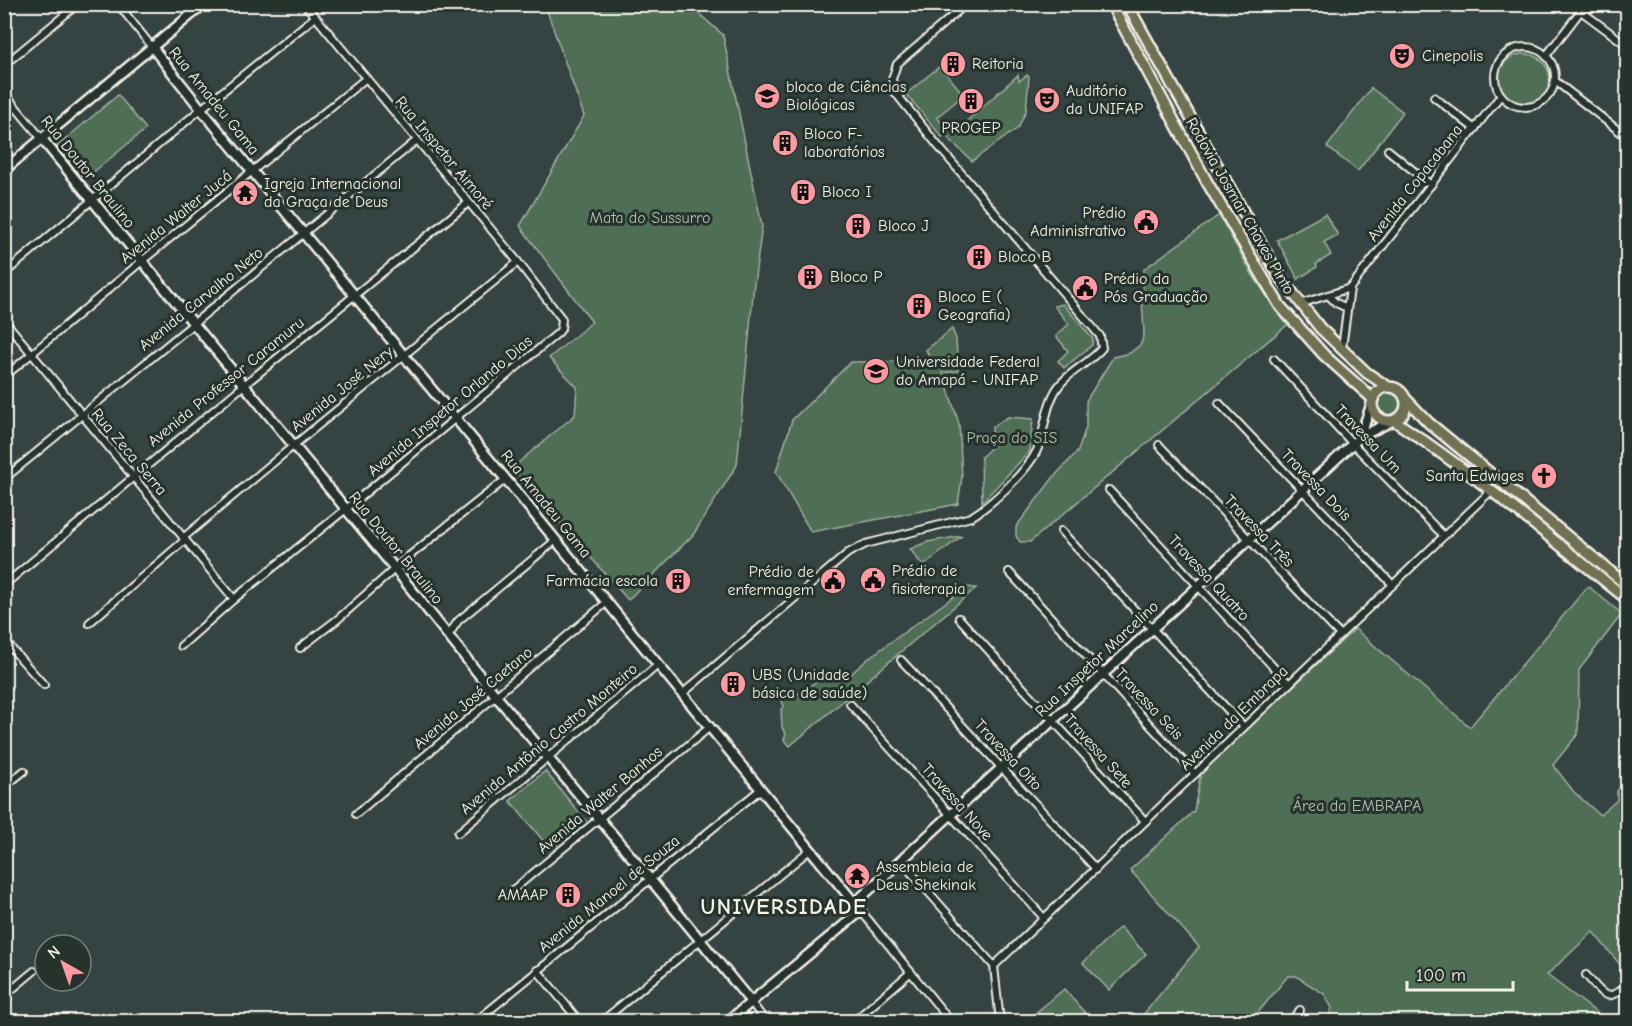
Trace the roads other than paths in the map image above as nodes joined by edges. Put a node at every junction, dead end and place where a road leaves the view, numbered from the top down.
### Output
1 (78, 4) edge
2 (118, 4) edge
3 (204, 4) edge
4 (305, 4) edge
5 (966, 4) edge
6 (1111, 4) edge
7 (1127, 4) edge
8 (1586, 4) edge
9 (1581, 11) junction
10 (315, 17) junction
11 (1628, 46) edge
12 (152, 47) junction
13 (1546, 56) junction
14 (4, 65) edge
15 (365, 79) junction
16 (1554, 80) junction
17 (4, 93) edge
18 (1501, 95) junction
19 (1434, 97) dead end
20 (201, 109) junction
21 (1474, 129) junction
22 (1628, 138) edge
23 (42, 139) junction
24 (416, 141) junction
25 (1389, 150) dead end
26 (4, 170) edge
27 (253, 172) junction
28 (1431, 184) junction
29 (91, 200) junction
30 (468, 203) junction
31 (303, 233) junction
32 (142, 261) junction
33 (518, 262) junction
34 (4, 274) edge
35 (1350, 288) junction
36 (354, 295) junction
37 (1328, 295) junction
38 (1300, 304) junction
39 (1347, 308) junction
40 (562, 319) joint
41 (4, 320) edge
42 (192, 323) junction
43 (1342, 348) junction
44 (33, 354) junction
45 (404, 356) junction
46 (1274, 359) dead end
47 (4, 377) edge
48 (243, 386) junction
49 (1388, 387) junction
50 (1405, 398) junction
51 (1372, 401) junction
52 (1219, 403) dead end
53 (82, 416) junction
54 (456, 418) junction
55 (1393, 421) junction
56 (1360, 437) junction
57 (1353, 444) junction
58 (1159, 445) dead end
59 (292, 446) junction
60 (132, 477) junction
61 (4, 479) edge
62 (506, 479) junction
63 (1109, 490) dead end
64 (1302, 490) junction
65 (1492, 490) junction
66 (346, 509) junction
67 (1061, 531) dead end
68 (1444, 536) junction
69 (184, 539) junction
70 (1249, 539) junction
71 (556, 540) junction
72 (396, 570) junction
73 (1009, 572) dead end
74 (4, 585) edge
75 (1393, 585) junction
76 (1198, 586) junction
77 (1628, 586) edge
78 (234, 599) junction
79 (1628, 600) edge
80 (607, 602) junction
81 (959, 618) dead end
82 (90, 623) dead end
83 (1152, 629) junction
84 (1340, 635) junction
85 (448, 636) junction
86 (4, 640) edge
87 (181, 646) dead end
88 (300, 648) dead end
89 (901, 660) dead end
90 (658, 665) junction
91 (1103, 674) junction
92 (1289, 684) junction
93 (44, 685) dead end
94 (682, 694) junction
95 (496, 696) junction
96 (850, 704) dead end
97 (1053, 721) junction
98 (1243, 726) junction
99 (710, 727) junction
100 (548, 757) junction
101 (1002, 768) junction
102 (24, 771) dead end
103 (1195, 774) junction
104 (4, 787) edge
105 (761, 789) junction
106 (356, 814) dead end
107 (951, 815) junction
108 (600, 819) junction
109 (1145, 822) junction
110 (458, 833) dead end
111 (811, 849) junction
112 (901, 861) junction
113 (1096, 869) junction
114 (650, 879) junction
115 (508, 894) dead end
116 (855, 903) junction
117 (861, 911) junction
118 (1044, 918) junction
119 (700, 940) junction
120 (994, 966) junction
121 (537, 970) junction
122 (33, 972) edge
123 (911, 972) junction
124 (1586, 975) dead end
125 (1628, 984) edge
126 (4, 996) edge
127 (751, 1002) junction
128 (1300, 1010) dead end
129 (4, 1011) edge
130 (13, 1022) edge
131 (475, 1022) edge
132 (580, 1022) edge
133 (601, 1022) edge
134 (727, 1022) edge
135 (766, 1022) edge
136 (853, 1022) edge
137 (951, 1022) edge
138 (1000, 1022) edge
139 (1290, 1022) edge

1 - 14 street
2 - 12 street, Rua Amadeu Gama
3 - 12 street
4 - 10 street, Rua Inspetor Aimoré
5 - 94 street
6 - 51 main road, Rodovia Josmar Chaves Pinto
7 - 38 main road, Rodovia Josmar Chaves Pinto
8 - 9 street
9 - 11 street
9 - 13 street
10 - 15 street, Rua Inspetor Aimoré
10 - 20 street
12 - 20 street, Rua Amadeu Gama
12 - 23 street
13 - 16 street
13 - 18 street
15 - 24 street, Rua Inspetor Aimoré
15 - 27 street, Avenida Walter Jucá
16 - 18 street
16 - 22 street
17 - 23 street, Rua Doutor Braulino
18 - 21 street, Avenida Copacabana
19 - 21 street
20 - 27 street, Rua Amadeu Gama
20 - 29 street
21 - 28 street, Avenida Copacabana
23 - 26 street
23 - 29 street, Rua Doutor Braulino
24 - 30 street, Rua Inspetor Aimoré
24 - 31 street, Avenida Carvalho Neto
25 - 28 street
27 - 31 street, Rua Amadeu Gama
27 - 32 street, Avenida Walter Jucá
28 - 35 street, Avenida Copacabana
29 - 32 street, Rua Doutor Braulino
29 - 34 street
30 - 33 street, Rua Inspetor Aimoré
30 - 36 street, Avenida Professor Caramuru
31 - 36 street, Rua Amadeu Gama
31 - 42 street, Avenida Carvalho Neto
32 - 42 street, Rua Doutor Braulino
32 - 44 street, Avenida Walter Jucá
33 - 40 street, Rua Inspetor Aimoré
33 - 45 street, Avenida José Nery
35 - 37 street
35 - 39 street, Avenida Copacabana
36 - 45 street, Rua Amadeu Gama
36 - 48 street, Avenida Professor Caramuru
37 - 38 street
37 - 39 street
38 - 43 main road, Rodovia Josmar Chaves Pinto
39 - 43 street, Avenida Copacabana
40 - 54 street, Avenida Inspetor Orlando Dias
41 - 44 street, Rua Zeca Serra
42 - 48 street, Rua Doutor Braulino
42 - 53 street, Avenida Carvalho Neto
43 - 49 main road, Rodovia Josmar Chaves Pinto
44 - 47 street, Avenida Walter Jucá
44 - 53 street, Rua Zeca Serra
45 - 54 street, Rua Amadeu Gama
45 - 59 street, Avenida José Nery
46 - 57 street, Travessa Um
48 - 59 street, Rua Doutor Braulino
48 - 60 street, Avenida Professor Caramuru
49 - 50 main road, Rodovia Josmar Chaves Pinto
49 - 51 main road
50 - 55 main road
50 - 77 main road, Rodovia Josmar Chaves Pinto
51 - 55 main road, Rodovia Josmar Chaves Pinto
51 - 56 street, Rua Inspetor Marcelino
52 - 64 street, Travessa Dois
53 - 60 street, Rua Zeca Serra
53 - 61 street, Avenida Carvalho Neto
54 - 62 street, Rua Amadeu Gama
54 - 66 street, Avenida Inspetor Orlando Dias
55 - 56 street, Rua Inspetor Marcelino
55 - 65 main road, Rodovia Josmar Chaves Pinto
56 - 57 street, Rua Inspetor Marcelino
57 - 64 street, Rua Inspetor Marcelino
57 - 68 street, Travessa Um
58 - 70 street, Travessa Três
59 - 66 street, Rua Doutor Braulino
59 - 69 street, Avenida José Nery
60 - 69 street, Rua Zeca Serra
60 - 74 street, Avenida Professor Caramuru
62 - 71 street, Rua Amadeu Gama
62 - 72 street
63 - 76 street, Travessa Quatro
64 - 70 street, Rua Inspetor Marcelino
64 - 75 street, Travessa Dois
65 - 68 street, Avenida da Embrapa
65 - 79 main road, Rodovia Josmar Chaves Pinto
66 - 72 street, Rua Doutor Braulino
66 - 78 street, Avenida Inspetor Orlando Dias
67 - 83 street
68 - 75 street, Avenida da Embrapa
69 - 78 street, Rua Zeca Serra
69 - 82 street, Avenida José Nery
70 - 76 street, Rua Inspetor Marcelino
70 - 84 street, Travessa Três
71 - 80 street, Rua Amadeu Gama
71 - 85 street
72 - 85 street, Rua Doutor Braulino
72 - 88 street
73 - 91 street, Travessa Seis
75 - 84 street, Avenida da Embrapa
76 - 83 street, Rua Inspetor Marcelino
76 - 92 street, Travessa Quatro
78 - 87 street, Avenida Inspetor Orlando Dias
80 - 90 street, Rua Amadeu Gama
80 - 95 street, Avenida José Caetano
81 - 97 street, Travessa Sete
83 - 91 street, Rua Inspetor Marcelino
83 - 98 street
84 - 92 street, Avenida da Embrapa
85 - 95 street, Rua Doutor Braulino
86 - 93 street
89 - 101 street, Travessa Oito
90 - 94 street, Rua Amadeu Gama
90 - 100 street, Avenida Antônio Castro Monteiro
91 - 97 street, Rua Inspetor Marcelino
91 - 103 street, Travessa Seis
92 - 98 street, Avenida da Embrapa
94 - 99 street, Rua Amadeu Gama
95 - 100 street, Rua Doutor Braulino
95 - 106 street, Avenida José Caetano
96 - 107 street, Travessa Nove
97 - 101 street, Rua Inspetor Marcelino
97 - 109 street, Travessa Sete
98 - 103 street, Avenida da Embrapa
99 - 105 street, Rua Amadeu Gama
99 - 108 street, Avenida Walter Banhos
100 - 108 street, Rua Doutor Braulino
100 - 110 street, Avenida Antônio Castro Monteiro
101 - 107 street, Rua Inspetor Marcelino
101 - 113 street, Travessa Oito
102 - 104 street
103 - 109 street, Avenida da Embrapa
105 - 111 street, Rua Amadeu Gama
105 - 114 street, Avenida Manoel de Souza
107 - 112 street, Rua Inspetor Marcelino
107 - 118 street, Travessa Nove
108 - 114 street, Rua Doutor Braulino
108 - 115 street, Avenida Walter Banhos
109 - 113 street, Avenida da Embrapa
111 - 116 street, Rua Amadeu Gama
111 - 119 street
112 - 116 street, Rua Inspetor Marcelino
112 - 120 street
113 - 118 street, Avenida da Embrapa
114 - 119 street, Rua Doutor Braulino
114 - 121 street, Avenida Manoel de Souza
116 - 117 street, Rua Amadeu Gama
117 - 123 street, Rua Amadeu Gama
117 - 127 street
118 - 120 street, Avenida da Embrapa
119 - 127 street, Rua Doutor Braulino
119 - 133 street
120 - 138 street
121 - 131 street, Avenida Manoel de Souza
121 - 132 street
122 - 126 street
123 - 136 street
123 - 137 street, Rua Amadeu Gama
124 - 125 street
127 - 134 street
127 - 135 street, Rua Doutor Braulino
128 - 139 street
129 - 130 street

